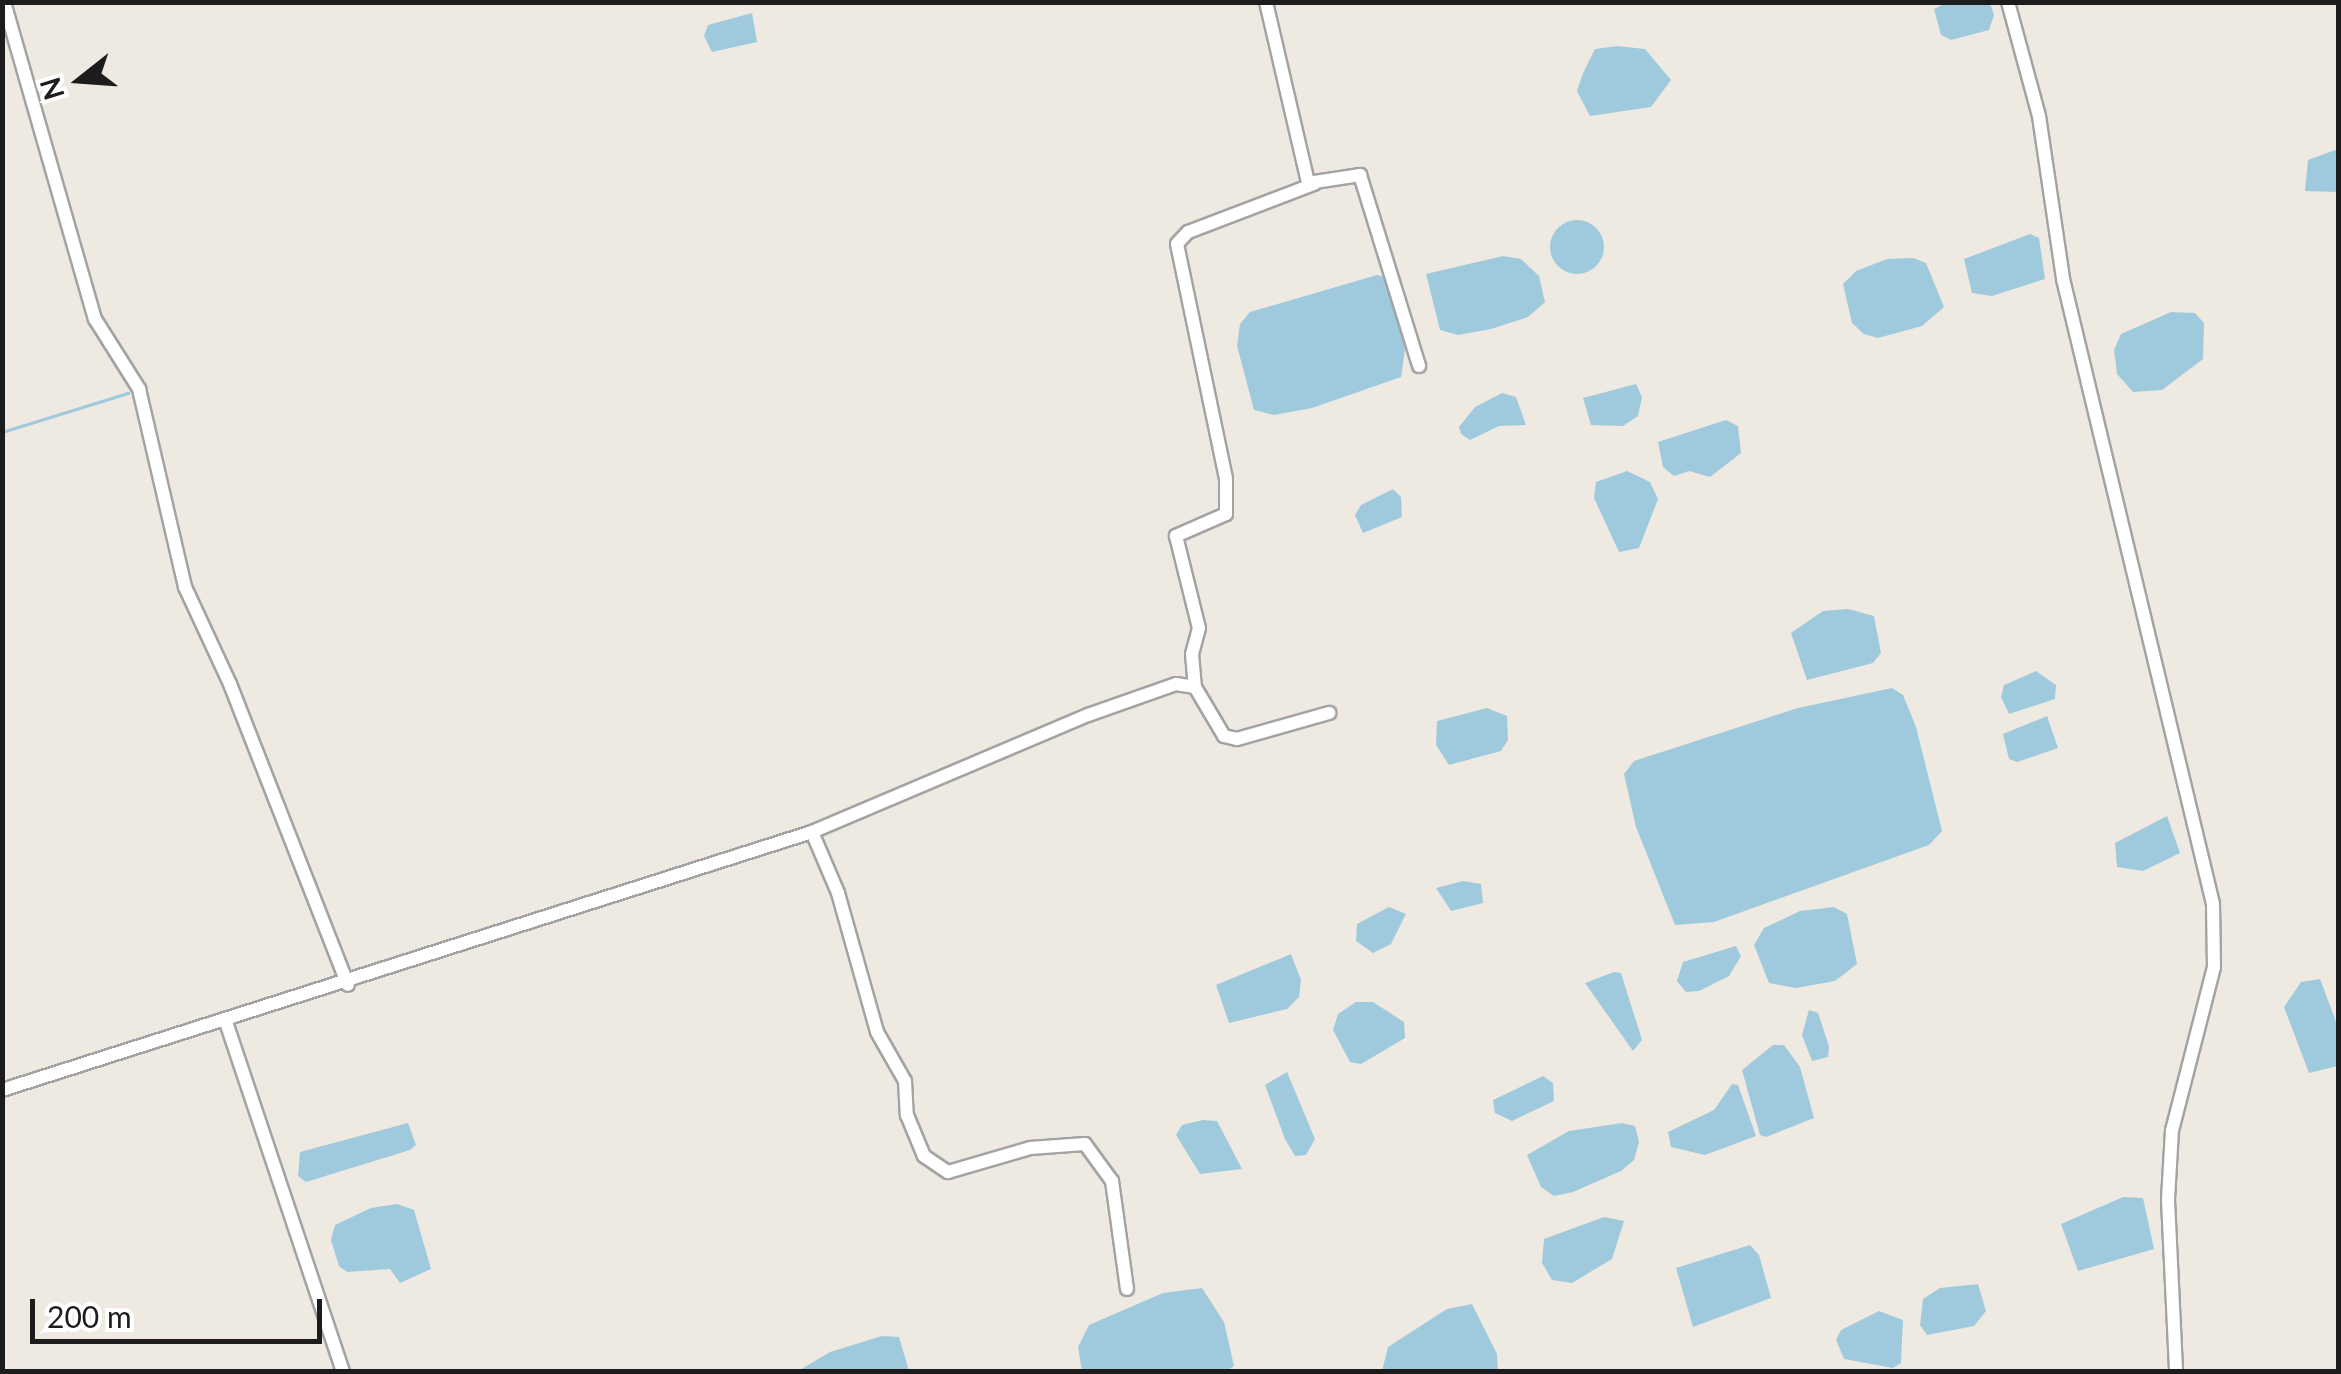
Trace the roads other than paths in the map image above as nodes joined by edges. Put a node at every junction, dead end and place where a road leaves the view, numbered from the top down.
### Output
1 (4, 2) edge
2 (1266, 2) edge
3 (2008, 2) edge
4 (1314, 184) junction
5 (1419, 366) dead end
6 (1196, 687) junction
7 (1329, 713) dead end
8 (812, 832) junction
9 (348, 984) junction
10 (225, 1019) junction
11 (2, 1090) edge
12 (1127, 1289) dead end
13 (343, 1372) edge
14 (2176, 1372) edge

1 - 9 street
2 - 4 street
3 - 14 street
4 - 5 street
4 - 6 street
6 - 7 street
6 - 8 street
8 - 9 street
8 - 12 street
9 - 10 street
10 - 11 street
10 - 13 street

